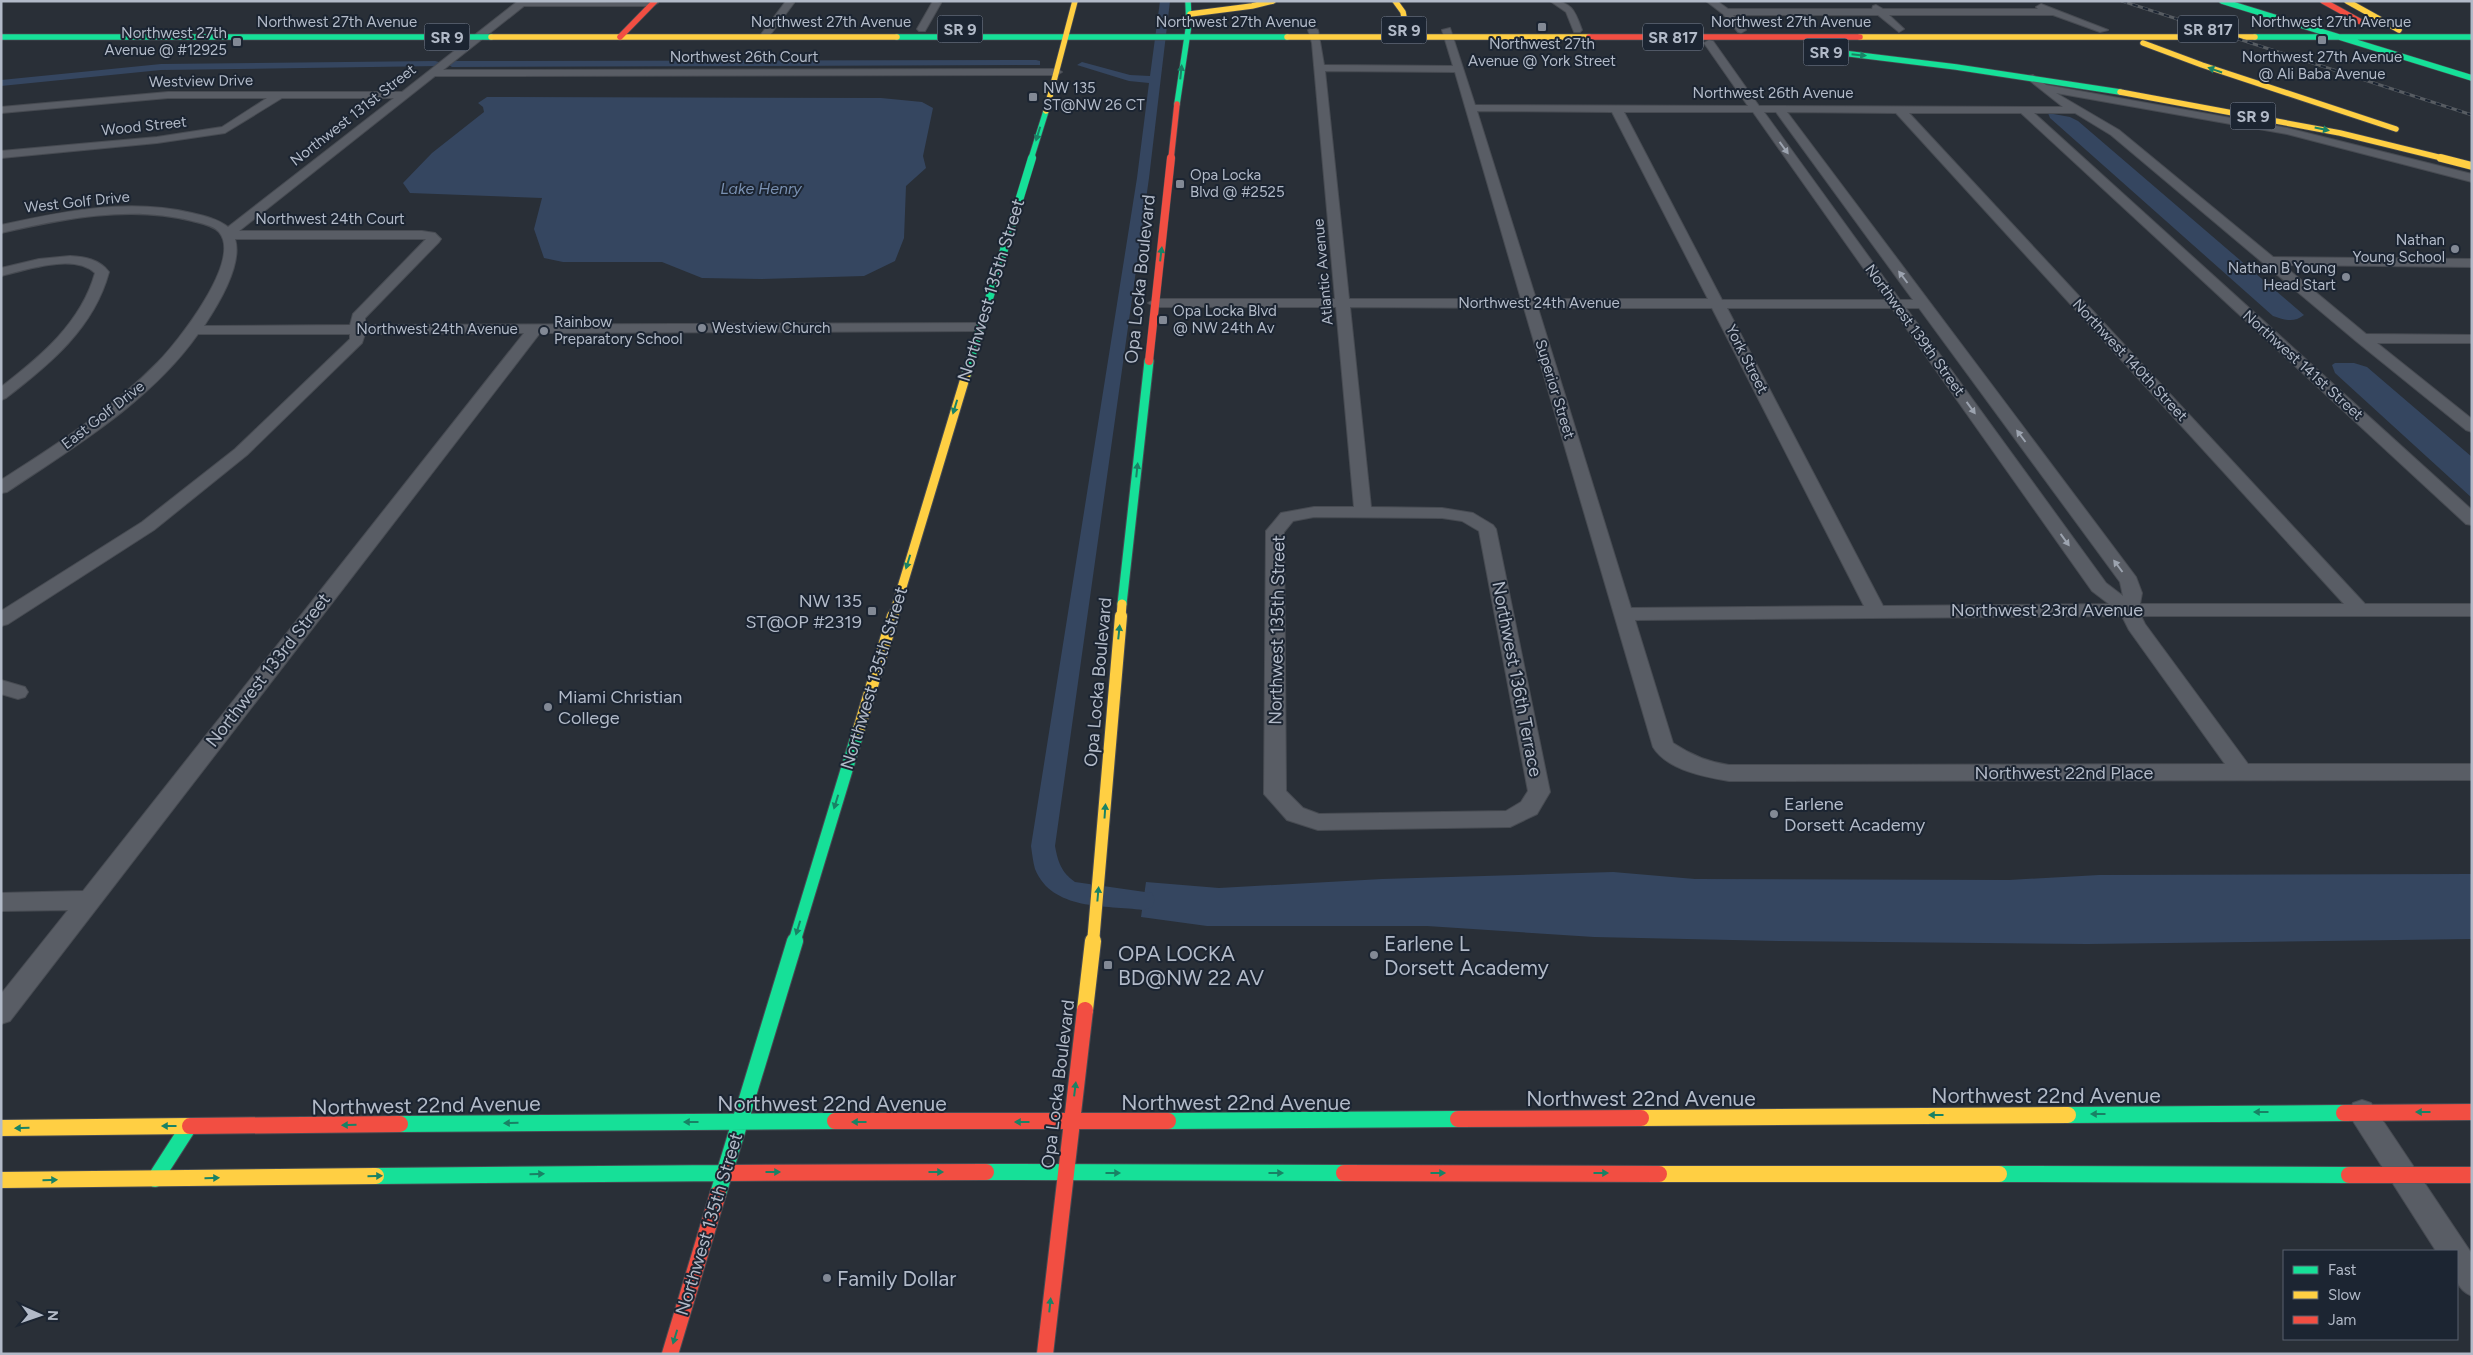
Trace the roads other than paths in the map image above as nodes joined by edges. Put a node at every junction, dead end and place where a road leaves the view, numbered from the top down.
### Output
1 (1075, 1) edge
2 (1188, 1) edge
3 (1202, 1) edge
4 (1259, 1) edge
5 (1273, 1) edge
6 (1395, 1) edge
7 (1554, 1) edge
8 (1710, 1) edge
9 (1869, 1) edge
10 (2023, 1) edge
11 (2222, 1) edge
12 (2323, 1) edge
13 (2347, 1) edge
14 (654, 2) edge
15 (789, 3) dead end
16 (936, 3) dead end
17 (1726, 12) junction
18 (1880, 12) junction
19 (2054, 12) junction
20 (1190, 14) junction
21 (1, 29) edge
22 (488, 29) junction
23 (922, 29) junction
24 (1577, 30) junction
25 (1741, 30) junction
26 (1817, 30) junction
27 (1858, 30) junction
28 (1900, 30) junction
29 (2103, 30) junction
30 (2314, 30) junction
31 (2366, 30) junction
32 (2399, 30) junction
33 (2472, 30) edge
34 (624, 33) junction
35 (766, 33) junction
36 (1068, 33) junction
37 (1181, 33) junction
38 (1408, 33) junction
39 (1448, 33) junction
40 (1314, 34) junction
41 (1, 37) edge
42 (478, 37) junction
43 (1618, 37) junction
44 (1796, 37) junction
45 (1832, 37) junction
46 (2126, 37) junction
47 (2338, 37) junction
48 (2386, 37) junction
49 (2472, 37) edge
50 (1709, 43) junction
51 (1794, 49) dead end
52 (1821, 51) dead end
53 (1319, 68) junction
54 (1457, 69) junction
55 (2048, 69) dead end
56 (1057, 72) junction
57 (432, 73) junction
58 (2472, 78) edge
59 (2037, 82) junction
60 (280, 95) junction
61 (402, 95) junction
62 (1470, 108) junction
63 (1616, 108) junction
64 (1756, 108) junction
65 (1778, 108) junction
66 (1899, 109) junction
67 (2023, 109) junction
68 (1, 110) edge
69 (2077, 110) junction
70 (2305, 111) dead end
71 (1, 155) edge
72 (2472, 166) edge
73 (2472, 178) edge
74 (1822, 200) junction
75 (1846, 200) junction
76 (1, 229) edge
77 (228, 234) junction
78 (2269, 261) junction
79 (2472, 263) edge
80 (1, 272) edge
81 (1155, 303) junction
82 (1341, 303) junction
83 (1718, 303) junction
84 (1529, 304) junction
85 (1896, 304) junction
86 (1923, 304) junction
87 (980, 327) junction
88 (536, 328) junction
89 (358, 329) junction
90 (194, 330) junction
91 (2361, 338) junction
92 (2472, 339) edge
93 (1, 394) edge
94 (2472, 427) edge
95 (1, 488) edge
96 (1363, 512) junction
97 (2472, 520) edge
98 (2129, 610) junction
99 (2360, 610) junction
100 (2472, 610) edge
101 (1877, 612) junction
102 (1623, 614) junction
103 (1, 620) edge
104 (1664, 747) joint
105 (2472, 772) edge
106 (2243, 774) junction
107 (1276, 794) joint
108 (88, 900) junction
109 (1, 902) edge
110 (1, 1013) edge
111 (2362, 1112) junction
112 (2472, 1112) edge
113 (740, 1122) junction
114 (1071, 1122) junction
115 (190, 1126) junction
116 (1, 1128) edge
117 (724, 1172) junction
118 (1065, 1173) junction
119 (2403, 1174) junction
120 (2472, 1175) edge
121 (155, 1178) junction
122 (1, 1180) edge
123 (2452, 1250) edge
124 (2458, 1260) edge
125 (2472, 1281) edge
126 (670, 1354) edge
127 (1044, 1354) edge

1 - 36 main road, Northwest 135th Street
2 - 20 main road, Opa Locka Boulevard
3 - 4 main road
5 - 20 main road
6 - 38 main road
7 - 24 street
8 - 17 street
9 - 18 street
10 - 19 street
11 - 30 main road
12 - 31 main road
13 - 32 main road
14 - 22 street, Northwest 131st Street
14 - 34 main road
15 - 35 street
16 - 23 street
17 - 18 street
17 - 25 street
18 - 19 street
18 - 28 street
19 - 29 street
20 - 37 main road, Opa Locka Boulevard
21 - 22 main road, Northwest 27th Avenue / SR 9
22 - 34 main road, Northwest 27th Avenue / SR 9
22 - 42 street, Northwest 131st Street
23 - 35 main road, Northwest 27th Avenue / SR 9
23 - 36 main road, Northwest 27th Avenue / SR 9
24 - 25 main road, Northwest 27th Avenue / SR 9
24 - 39 main road, Northwest 27th Avenue / SR 9
25 - 26 main road, Northwest 27th Avenue / SR 9
26 - 27 main road, Northwest 27th Avenue / SR 9
26 - 44 main road
27 - 28 main road, Northwest 27th Avenue / SR 9
27 - 45 main road
28 - 29 main road, Northwest 27th Avenue / SR 9
29 - 30 main road, Northwest 27th Avenue / SR 817
29 - 46 main road, SR 9
30 - 31 main road, Northwest 27th Avenue / SR 817
30 - 47 main road
31 - 32 main road, Northwest 27th Avenue / SR 817
32 - 33 main road, Northwest 27th Avenue / SR 817
32 - 48 main road
34 - 35 main road, Northwest 27th Avenue / SR 9
34 - 42 main road, Northwest 27th Avenue / SR 9
35 - 36 main road, Northwest 27th Avenue / SR 9
36 - 37 main road, Northwest 27th Avenue / SR 9
36 - 56 main road, Northwest 135th Street
37 - 40 main road, Northwest 27th Avenue / SR 9
81 -> 37 main road, Opa Locka Boulevard
38 - 39 main road, Northwest 27th Avenue / SR 9
38 - 40 main road, Northwest 27th Avenue / SR 9
39 - 43 main road, Northwest 27th Avenue / SR 9
39 - 54 street, Superior Street
40 - 53 street, Atlantic Avenue
41 - 42 main road, Northwest 27th Avenue / SR 9
42 - 57 street, Northwest 131st Street
43 - 44 main road, Northwest 27th Avenue / SR 817
43 - 50 main road, SR 9
44 - 45 main road, Northwest 27th Avenue / SR 817
45 - 46 main road, Northwest 27th Avenue / SR 817
46 - 47 main road, Northwest 27th Avenue / SR 817
70 -> 46 main road, SR 9
47 - 48 main road, Northwest 27th Avenue / SR 817
47 - 58 main road
48 - 49 main road, Northwest 27th Avenue / SR 817
50 - 51 main road, SR 9
50 - 64 street, Northwest 139th Street
52 -> 59 main road, SR 9
53 - 54 street
53 - 82 street, Atlantic Avenue
54 - 62 street, Superior Street
55 - 59 main road
56 - 57 street, Northwest 26th Court
56 -> 87 main road, Northwest 135th Street
57 - 61 street, Northwest 131st Street
59 - 69 street
59 -> 72 main road, SR 9
59 - 73 street
60 - 61 street, Westview Drive
60 - 68 street, Westview Drive
60 - 71 street, Wood Street
61 - 77 street, Northwest 131st Street
62 - 63 street, Northwest 26th Avenue
62 - 84 street, Superior Street
63 - 64 street, Northwest 26th Avenue
63 - 83 street, York Street
64 - 65 street, Northwest 26th Avenue
64 -> 74 street, Northwest 139th Street
65 - 66 street, Northwest 26th Avenue
65 - 75 street, Northwest 139th Street
66 - 67 street, Northwest 26th Avenue
66 - 99 street, Northwest 140th Street
67 - 69 street, Northwest 26th Avenue
67 - 97 street, Northwest 141st Street
69 - 78 street
74 - 75 street
74 - 85 street, Northwest 139th Street
86 -> 75 street, Northwest 139th Street
76 - 77 street, West Golf Drive
77 - 89 street, Northwest 24th Court
77 - 90 street
78 - 79 street
78 - 91 street
80 - 93 street
81 - 82 street, Northwest 24th Avenue
114 -> 81 main road, Opa Locka Boulevard
82 - 84 street, Northwest 24th Avenue
82 - 96 street, Atlantic Avenue
83 - 84 street, Northwest 24th Avenue
83 - 85 street, Northwest 24th Avenue
83 - 101 street, York Street
84 - 102 street, Superior Street
85 - 86 street, Northwest 24th Avenue
85 -> 98 street, Northwest 139th Street
98 -> 86 street, Northwest 139th Street
87 - 88 street, Northwest 24th Avenue
87 -> 113 main road, Northwest 135th Street
88 - 89 street, Northwest 24th Avenue
88 - 108 street, Northwest 133rd Street
89 - 90 street, Northwest 24th Avenue
89 - 103 street
90 - 95 street, East Golf Drive
91 - 92 street
91 - 94 street
96 - 107 street, Northwest 135th Street
96 - 107 street, Northwest 136th Terrace
98 - 99 street, Northwest 23rd Avenue
98 - 101 street, Northwest 23rd Avenue
98 - 106 street, Northwest 139th Street
99 - 100 street, Northwest 23rd Avenue
101 - 102 street, Northwest 23rd Avenue
102 - 104 street, Superior Street
104 - 106 street, Northwest 22nd Place
105 - 106 street, Northwest 22nd Place
108 - 109 street
108 - 110 street, Northwest 133rd Street
112 -> 111 main road, Northwest 22nd Avenue
111 -> 114 main road, Northwest 22nd Avenue
111 - 119 street
114 -> 113 main road, Northwest 22nd Avenue
113 -> 115 main road, Northwest 22nd Avenue
113 - 117 main road, Northwest 135th Street
114 - 118 main road, Opa Locka Boulevard
115 -> 116 main road, Northwest 22nd Avenue
115 - 121 main road
117 -> 118 main road
121 -> 117 main road
117 -> 126 main road, Northwest 135th Street
118 -> 119 main road
127 -> 118 main road, Opa Locka Boulevard
119 - 120 main road
119 - 123 street
122 -> 121 main road
124 - 125 street

